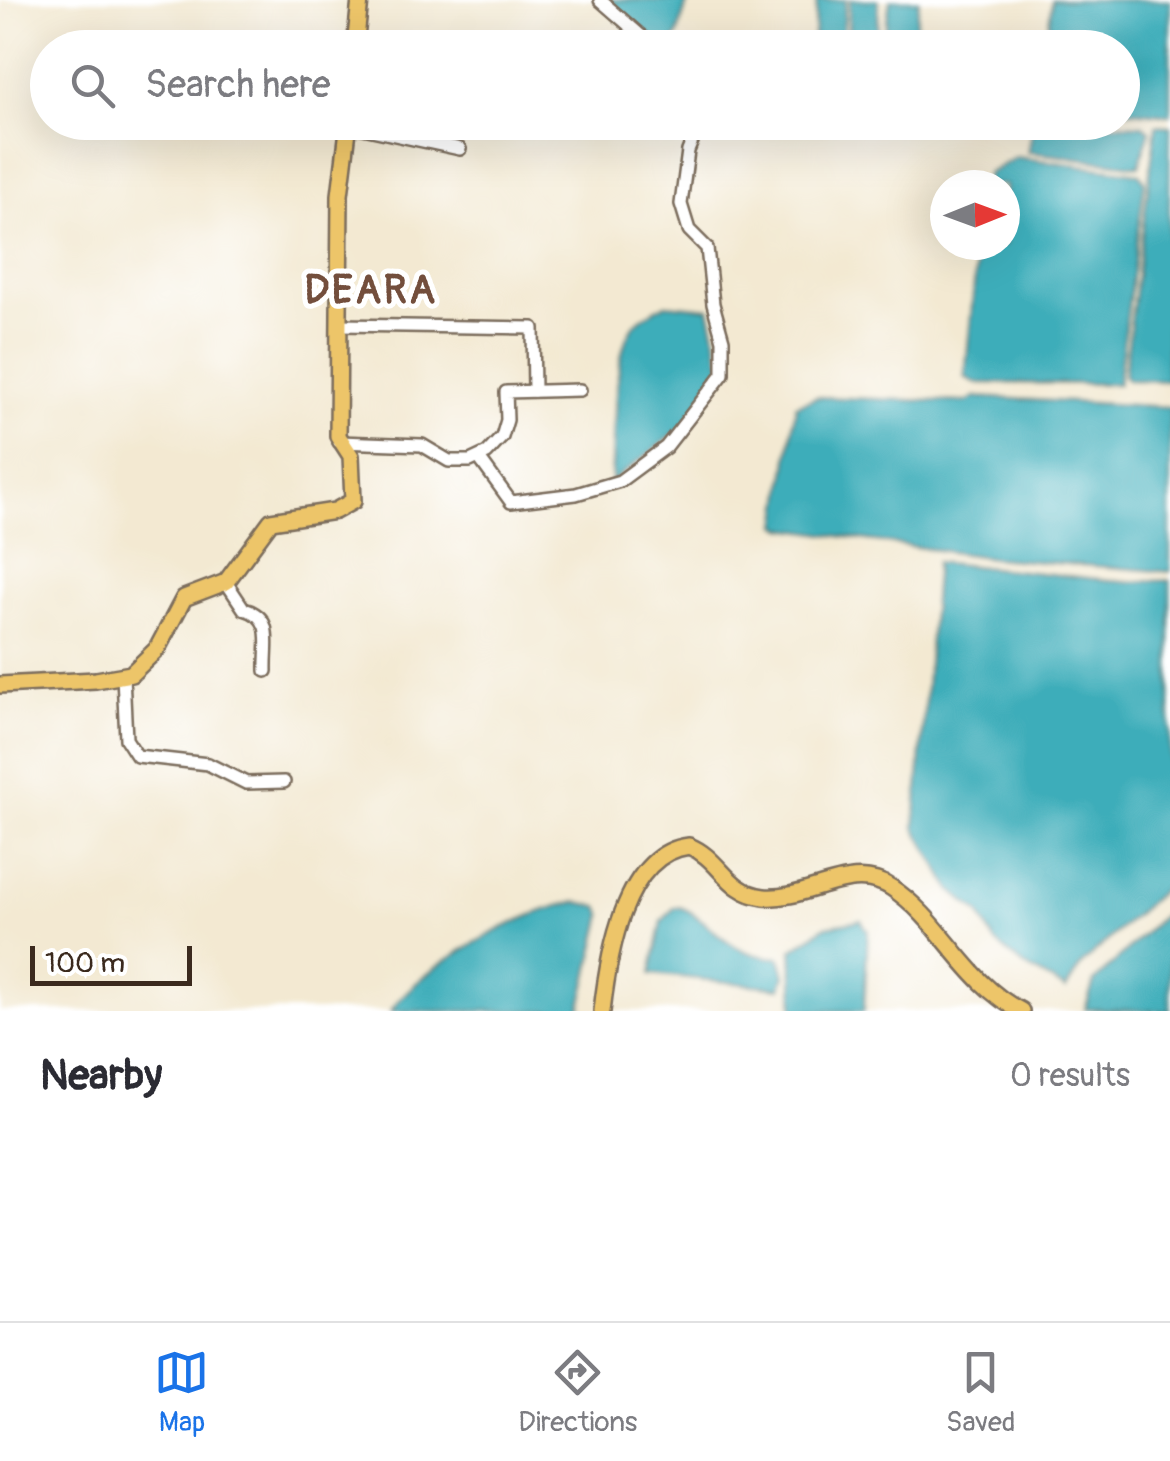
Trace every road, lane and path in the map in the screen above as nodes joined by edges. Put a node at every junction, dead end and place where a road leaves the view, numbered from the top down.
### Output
1 (360, 0) edge
2 (600, 0) edge
3 (357, 30) edge
4 (634, 30) edge
5 (346, 140) edge
6 (420, 140) edge
7 (693, 140) edge
8 (460, 149) dead end
9 (338, 325) junction
10 (580, 390) dead end
11 (534, 391) junction
12 (339, 442) junction
13 (478, 458) junction
14 (226, 582) junction
15 (266, 670) dead end
16 (123, 676) junction
17 (0, 684) edge
18 (284, 782) dead end
19 (602, 1011) edge
20 (1020, 1011) edge

1 - 3 main road
2 - 4 street
5 - 9 main road
6 - 8 street
7 - 13 street
9 - 11 street
9 - 12 main road
10 - 11 street
11 - 13 street
12 - 13 street
12 - 14 main road
14 - 15 street
14 - 16 main road
16 - 17 main road
16 - 18 street
19 - 20 main road

